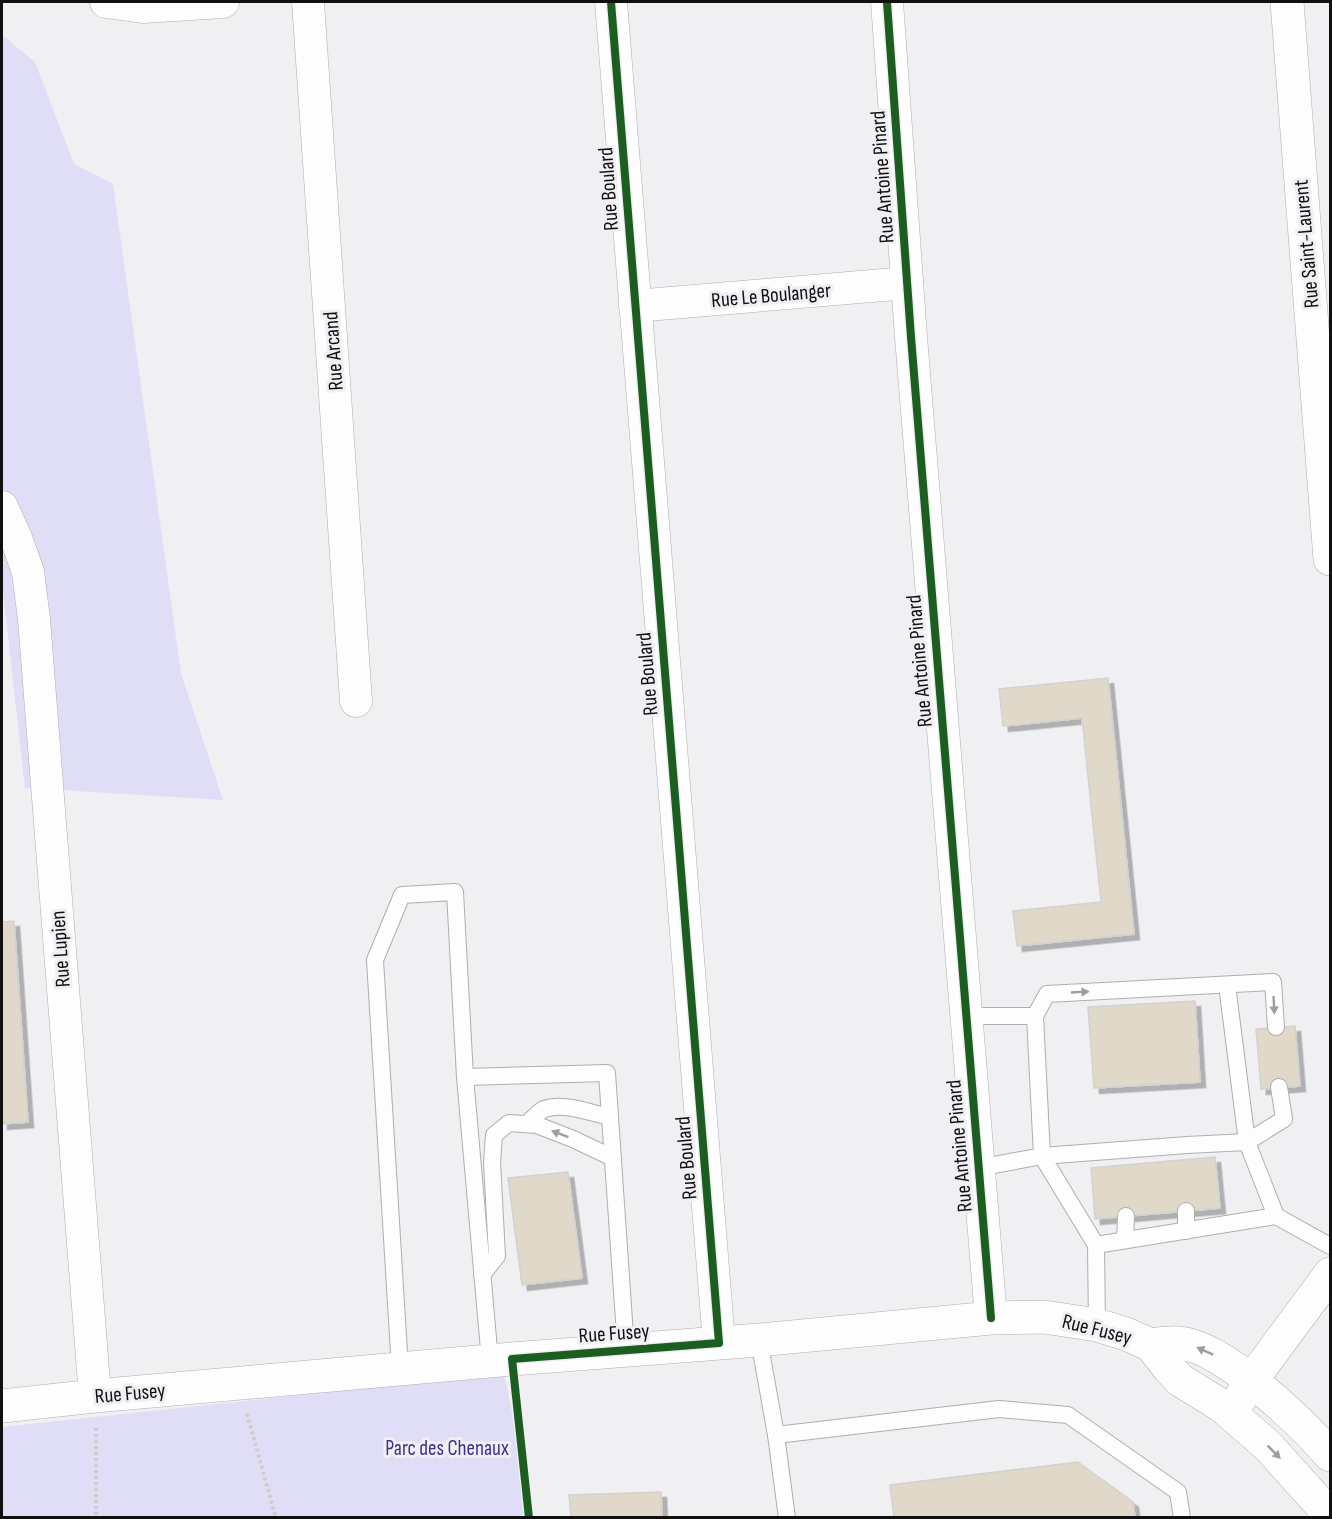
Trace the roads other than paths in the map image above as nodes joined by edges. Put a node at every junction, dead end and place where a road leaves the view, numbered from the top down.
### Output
1 (106, 2) edge
2 (223, 2) edge
3 (308, 2) edge
4 (611, 2) edge
5 (887, 2) edge
6 (1287, 2) edge
7 (908, 283) junction
8 (635, 306) junction
9 (2, 507) edge
10 (1330, 559) edge
11 (356, 701) dead end
12 (1227, 985) junction
13 (966, 1016) junction
14 (1035, 1016) junction
15 (1276, 1027) dead end
16 (465, 1077) junction
17 (1279, 1087) dead end
18 (610, 1117) junction
19 (526, 1124) junction
20 (1247, 1142) junction
21 (1042, 1156) junction
22 (613, 1158) junction
23 (978, 1168) junction
24 (1185, 1211) dead end
25 (1126, 1216) dead end
26 (1276, 1216) junction
27 (1186, 1231) junction
28 (1125, 1240) junction
29 (1095, 1245) junction
30 (1330, 1246) edge
31 (1330, 1274) edge
32 (482, 1275) junction
33 (991, 1318) junction
34 (1097, 1325) junction
35 (759, 1340) junction
36 (718, 1343) junction
37 (1151, 1345) junction
38 (626, 1350) junction
39 (490, 1361) junction
40 (400, 1369) junction
41 (1251, 1381) junction
42 (95, 1396) junction
43 (2, 1406) edge
44 (1231, 1413) junction
45 (776, 1435) junction
46 (1330, 1455) edge
47 (1330, 1515) edge
48 (787, 1518) edge
49 (1182, 1518) edge

1 - 2 street
3 - 11 street, Rue Arcand
4 - 8 street, Rue Boulard
5 - 7 street, Rue Antoine Pinard
6 - 10 main road, Rue Saint-Laurent
7 - 8 street, Rue Le Boulanger
7 - 13 street, Rue Antoine Pinard
8 - 36 street, Rue Boulard
9 - 42 street, Rue Lupien
14 -> 12 lane
12 -> 15 lane
12 - 20 lane
13 - 14 lane
13 - 23 street, Rue Antoine Pinard
14 - 21 lane
16 - 18 lane
16 - 32 lane
16 - 40 lane
17 - 20 lane
18 - 19 lane
18 - 22 lane
22 -> 19 lane
19 - 32 lane
20 - 21 lane
20 - 26 lane
21 - 23 lane
21 - 29 lane
22 - 38 lane
23 - 33 street, Rue Antoine Pinard
24 - 27 lane
25 - 28 lane
26 - 27 lane
26 - 30 lane
27 - 28 lane
28 - 29 lane
29 - 34 lane
31 - 41 main road
32 - 39 lane
33 - 34 main road, Rue Fusey
33 - 35 main road, Rue Fusey
34 - 37 main road, Rue Fusey
35 - 36 main road, Rue Fusey
35 - 45 lane
36 - 38 main road, Rue Fusey
41 -> 37 main road, Rue Fusey
37 - 44 main road, Rue Fusey
38 - 39 main road, Rue Fusey
39 - 40 main road, Rue Fusey
40 - 42 main road, Rue Fusey
41 - 44 main road
41 - 46 main road, Rue Fusey
42 - 43 main road, Rue Fusey
44 -> 47 main road, Rue Fusey
45 - 48 lane
45 - 49 lane

